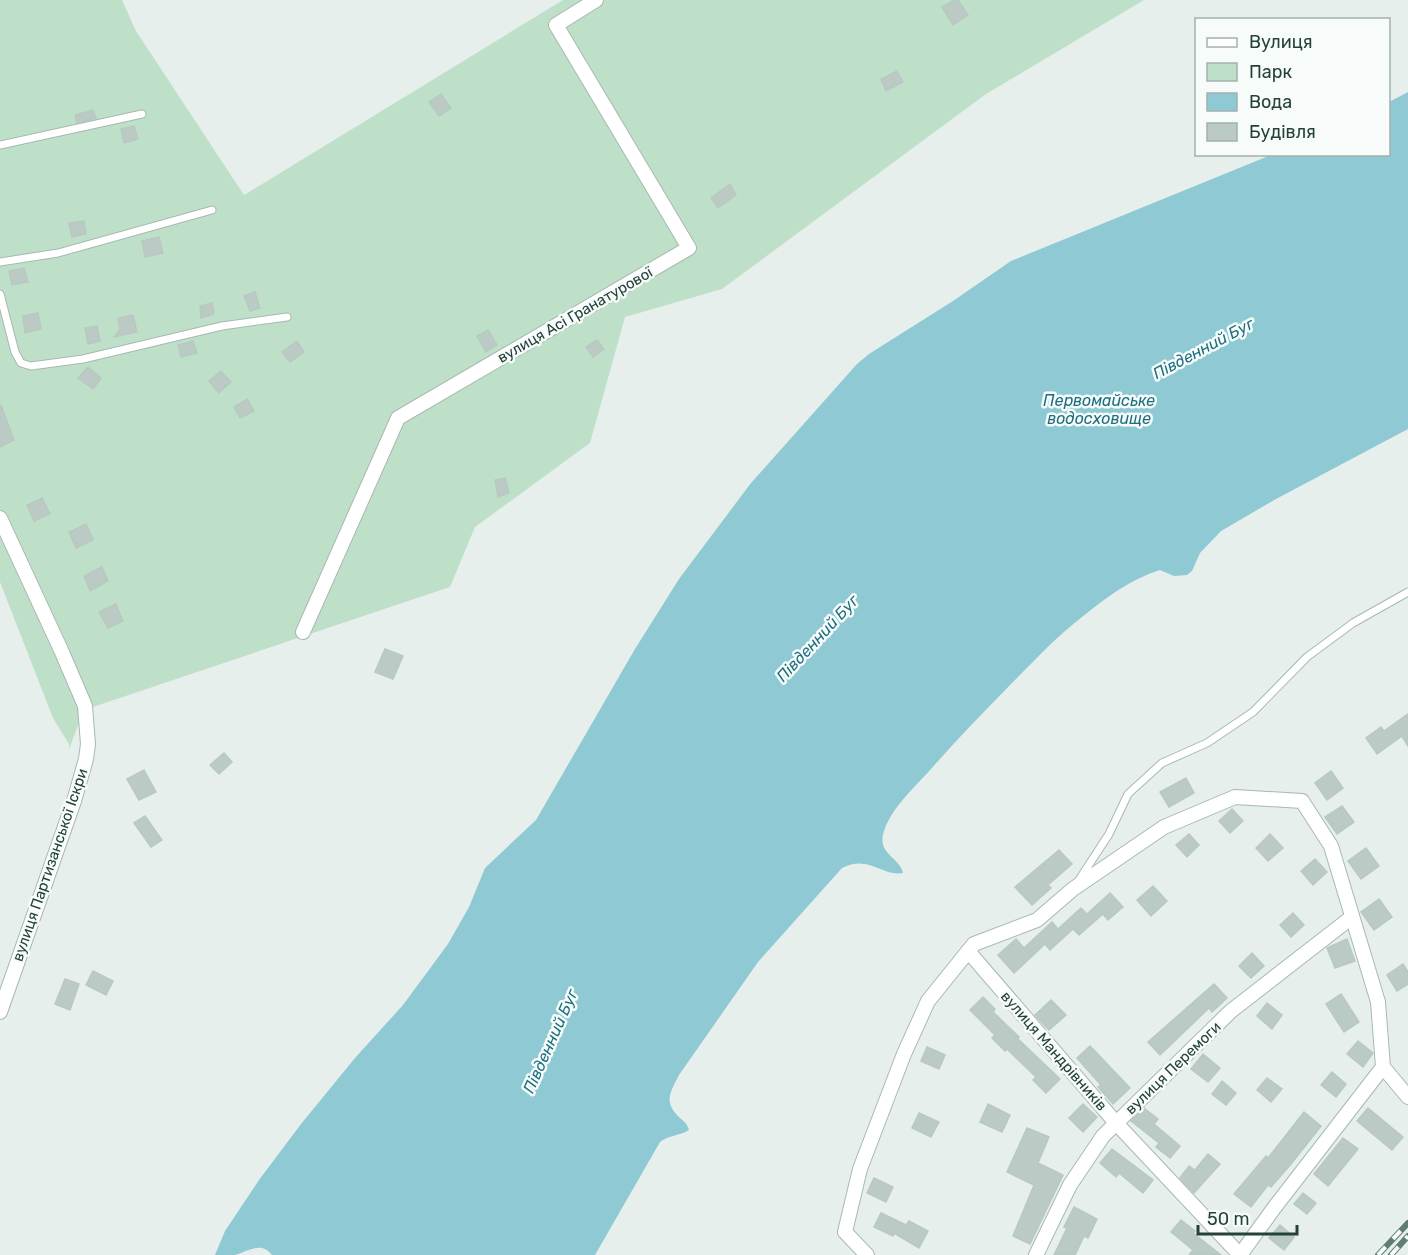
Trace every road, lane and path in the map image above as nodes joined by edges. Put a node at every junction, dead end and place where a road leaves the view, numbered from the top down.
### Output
1 (596, 0) edge
2 (142, 114) dead end
3 (0, 145) edge
4 (212, 210) dead end
5 (0, 262) edge
6 (0, 294) edge
7 (287, 317) dead end
8 (0, 518) edge
9 (1408, 592) edge
10 (303, 632) dead end
11 (1073, 890) junction
12 (1352, 917) junction
13 (968, 951) junction
14 (0, 1012) edge
15 (1383, 1067) junction
16 (1408, 1097) edge
17 (1116, 1123) junction
18 (867, 1255) edge
19 (1036, 1255) edge
20 (1240, 1255) edge

1 - 10 street, вулиця Асі Гранатурової
2 - 3 lane
4 - 5 lane
6 - 7 lane
8 - 14 street, вулиця Партизанської Іскри
9 - 11 lane
11 - 12 street
11 - 13 street
12 - 15 street
12 - 17 street, вулиця Перемоги
13 - 17 street, вулиця Мандрівників
13 - 18 street
15 - 16 street
15 - 20 street
17 - 19 street, вулиця Перемоги
17 - 20 street, вулиця Мандрівників

